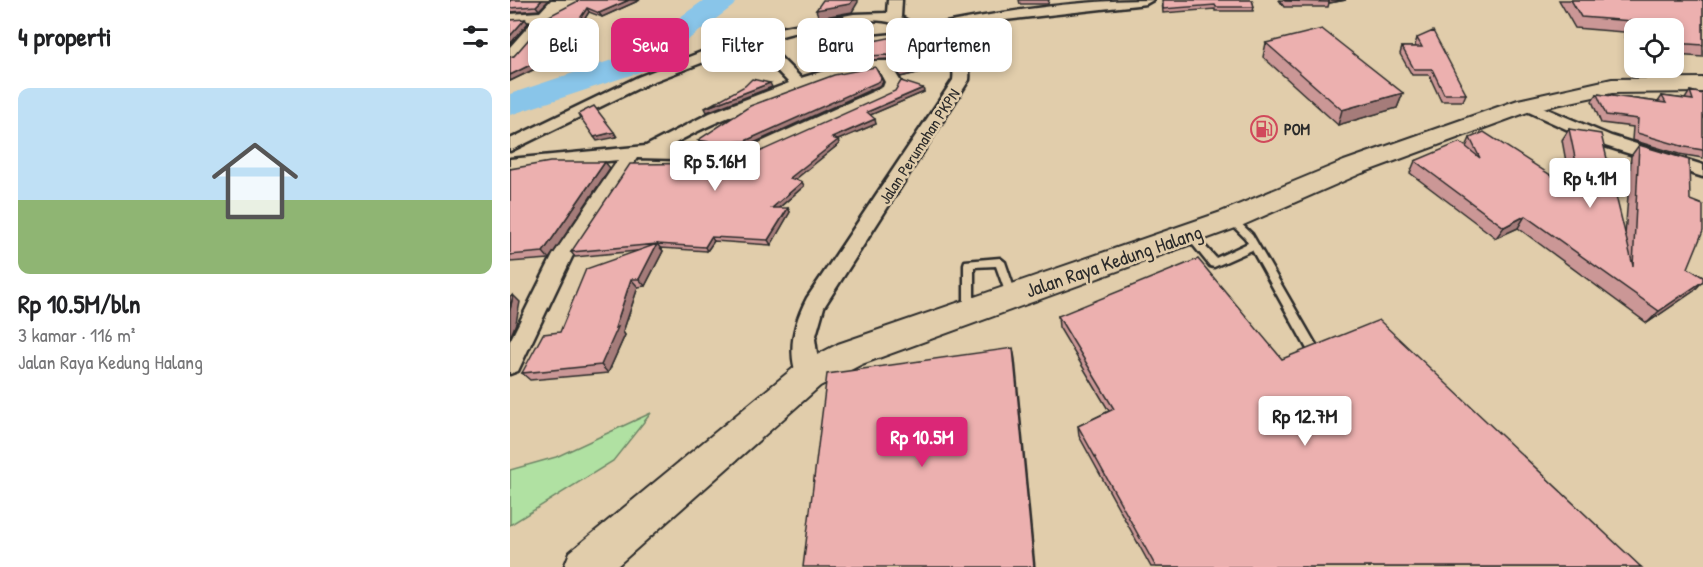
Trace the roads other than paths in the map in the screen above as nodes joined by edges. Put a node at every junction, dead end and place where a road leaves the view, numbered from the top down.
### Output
1 (558, 0) edge
2 (578, 0) edge
3 (895, 0) edge
4 (1146, 0) edge
5 (543, 16) junction
6 (510, 18) edge
7 (886, 18) edge
8 (894, 18) edge
9 (988, 18) edge
10 (785, 31) edge
11 (701, 55) edge
12 (510, 56) edge
13 (785, 71) edge
14 (963, 72) edge
15 (1646, 78) edge
16 (1666, 78) edge
17 (799, 85) junction
18 (1703, 85) edge
19 (1526, 105) junction
20 (510, 146) edge
21 (640, 152) junction
22 (510, 165) edge
23 (1703, 171) edge
24 (1232, 219) junction
25 (1190, 235) junction
26 (1254, 245) junction
27 (1012, 297) junction
28 (969, 312) junction
29 (1311, 346) edge
30 (510, 364) edge
31 (808, 376) junction
32 (585, 567) edge

1 - 5 street
2 - 5 street
3 - 8 street
4 - 9 street
5 - 6 street
5 - 12 street
7 - 10 street
11 - 20 street
13 - 17 street
14 - 31 street, Jalan Perumahan PKPN
15 - 19 main road, Jalan Raya Kedung Halang
16 - 18 main road, Jalan Raya Kedung Halang
17 - 21 street
17 - 21 street
19 - 23 street
19 - 24 main road, Jalan Raya Kedung Halang
21 - 22 street
21 - 30 street
24 - 25 main road, Jalan Raya Kedung Halang
24 - 26 lane
25 - 26 lane
25 - 27 main road, Jalan Raya Kedung Halang
26 - 29 lane
27 - 28 main road, Jalan Raya Kedung Halang
27 - 28 lane
28 - 31 main road, Jalan Raya Kedung Halang
31 - 32 main road, Jalan Raya Kedung Halang

